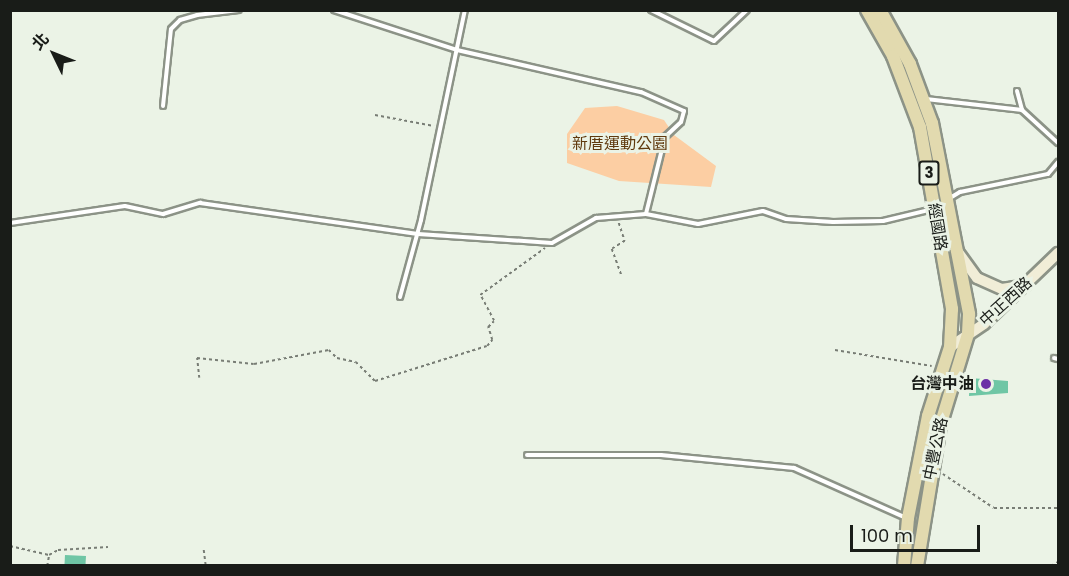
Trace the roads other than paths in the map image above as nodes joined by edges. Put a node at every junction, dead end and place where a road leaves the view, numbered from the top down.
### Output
1 (239, 10) edge
2 (334, 10) edge
3 (465, 10) edge
4 (651, 10) edge
5 (747, 10) edge
6 (867, 10) edge
7 (880, 10) edge
8 (457, 50) junction
9 (1017, 91) dead end
10 (924, 99) junction
11 (163, 106) dead end
12 (1022, 110) junction
13 (1059, 143) edge
14 (1059, 162) edge
15 (946, 201) junction
16 (934, 209) junction
17 (646, 214) junction
18 (10, 223) edge
19 (418, 234) junction
20 (955, 248) junction
21 (1059, 253) edge
22 (1026, 285) junction
23 (400, 297) dead end
24 (968, 334) junction
25 (950, 347) junction
26 (926, 427) junction
27 (939, 430) junction
28 (527, 455) dead end
29 (908, 518) junction
30 (904, 566) edge
31 (917, 566) edge

1 - 11 lane
2 - 8 lane
3 - 8 lane
4 - 5 lane
6 - 16 main road, 經國路 / 3
7 - 10 main road, 經國路 / 3
8 - 17 lane
8 - 19 lane
9 - 12 lane
10 - 12 lane
10 - 15 main road, 經國路 / 3
12 - 13 lane
14 - 15 lane
15 - 16 lane
15 - 20 main road, 經國路 / 3
16 - 17 lane
16 - 25 main road, 經國路 / 3
17 - 19 lane
18 - 19 lane
19 - 23 lane
20 - 22 street
20 - 24 main road, 經國路 / 3
21 - 22 street, 中正西路
22 - 24 street, 中正西路
24 - 25 street, 中正西路
24 - 27 main road, 中豐公路 / 3
25 - 26 main road, 中豐公路 / 3
26 - 27 main road
26 - 29 main road, 中豐公路 / 3
27 - 31 main road, 中豐公路 / 3
28 - 29 lane
29 - 30 main road, 中豐公路 / 3

